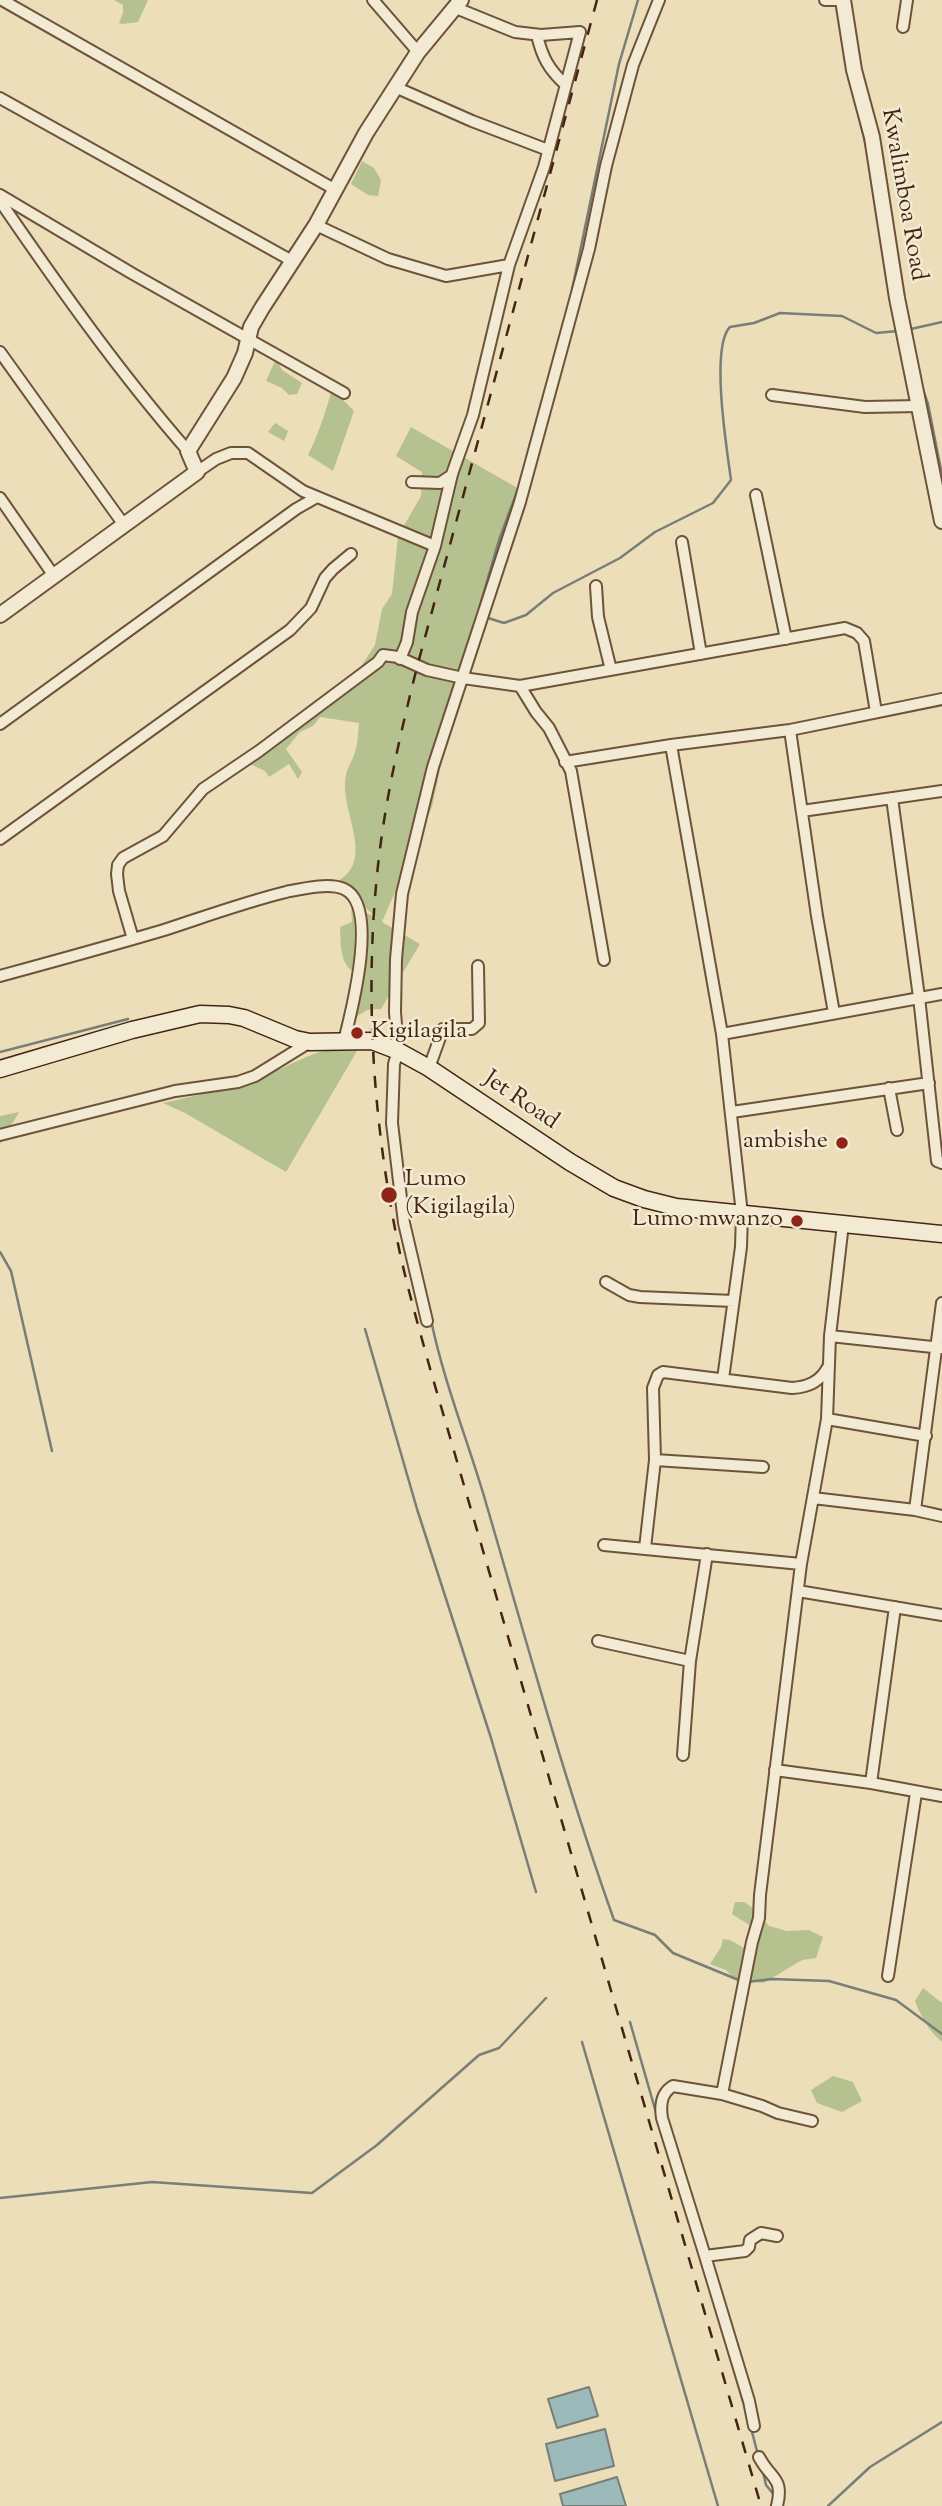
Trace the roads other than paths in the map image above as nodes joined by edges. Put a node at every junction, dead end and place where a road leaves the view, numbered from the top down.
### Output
1 (2, 0) edge
2 (373, 0) edge
3 (659, 0) edge
4 (825, 0) edge
5 (843, 0) edge
6 (907, 0) edge
7 (459, 4) edge
8 (904, 27) dead end
9 (537, 35) junction
10 (418, 52) junction
11 (566, 85) junction
12 (395, 87) junction
13 (0, 98) edge
14 (548, 150) junction
15 (334, 189) junction
16 (0, 195) edge
17 (0, 201) edge
18 (316, 225) junction
19 (294, 261) junction
20 (509, 265) junction
21 (248, 341) junction
22 (0, 352) edge
23 (344, 393) dead end
24 (772, 395) dead end
25 (919, 406) junction
26 (188, 450) junction
27 (198, 472) junction
28 (453, 474) junction
29 (412, 482) dead end
30 (756, 495) dead end
31 (317, 497) junction
32 (940, 497) edge
33 (0, 498) edge
34 (942, 521) edge
35 (124, 525) junction
36 (682, 542) dead end
37 (435, 546) junction
38 (351, 554) dead end
39 (54, 576) junction
40 (596, 586) dead end
41 (0, 615) edge
42 (786, 639) junction
43 (701, 654) junction
44 (400, 659) junction
45 (611, 670) junction
46 (463, 678) junction
47 (520, 686) junction
48 (942, 699) edge
49 (876, 712) junction
50 (0, 724) edge
51 (790, 730) junction
52 (671, 745) junction
53 (565, 762) junction
54 (942, 791) edge
55 (892, 799) junction
56 (802, 811) junction
57 (0, 839) edge
58 (133, 939) junction
59 (604, 960) dead end
60 (478, 965) dead end
61 (0, 976) edge
62 (942, 994) edge
63 (919, 998) junction
64 (834, 1013) junction
65 (722, 1034) junction
66 (344, 1041) junction
67 (310, 1042) junction
68 (398, 1051) junction
69 (429, 1068) junction
70 (0, 1069) edge
71 (929, 1083) junction
72 (889, 1088) junction
73 (732, 1112) junction
74 (897, 1130) dead end
75 (0, 1135) edge
76 (942, 1163) edge
77 (742, 1214) junction
78 (843, 1224) junction
79 (942, 1234) edge
80 (606, 1282) dead end
81 (733, 1301) junction
82 (942, 1303) edge
83 (427, 1321) dead end
84 (830, 1336) junction
85 (940, 1347) edge
86 (829, 1364) junction
87 (723, 1379) junction
88 (827, 1419) junction
89 (926, 1436) junction
90 (655, 1460) junction
91 (763, 1467) dead end
92 (813, 1498) junction
93 (915, 1510) junction
94 (942, 1516) edge
95 (604, 1545) dead end
96 (645, 1548) junction
97 (707, 1554) junction
98 (801, 1564) junction
99 (798, 1591) junction
100 (895, 1607) junction
101 (942, 1615) edge
102 (598, 1641) dead end
103 (690, 1661) junction
104 (683, 1755) dead end
105 (775, 1770) junction
106 (870, 1783) junction
107 (916, 1793) junction
108 (942, 1796) edge
109 (888, 1976) dead end
110 (722, 2094) junction
111 (812, 2121) dead end
112 (777, 2236) dead end
113 (705, 2256) junction
114 (754, 2426) dead end
115 (759, 2457) dead end
116 (776, 2506) edge

1 - 15 street
2 - 10 street
3 - 46 street
4 - 5 street
5 - 25 street, Kwalimboa Road
6 - 8 street
7 - 9 street
7 - 10 street
9 - 11 street
9 - 11 street
10 - 12 street
11 - 14 street
12 - 14 street
12 - 15 street
13 - 19 street
14 - 20 street
15 - 18 street
16 - 21 street
17 - 26 street
18 - 19 street
18 - 20 street
19 - 21 street
20 - 28 street
21 - 23 street
21 - 26 street
22 - 35 street
24 - 25 street
25 - 32 street, Kwalimboa Road
26 - 27 street
27 - 31 street
27 - 35 street
28 - 29 street
28 - 37 street
30 - 42 street
31 - 37 street
31 - 50 street
32 - 34 street, Kwalimboa Road
33 - 39 street
35 - 39 street
36 - 43 street
37 - 44 street
38 - 57 street
39 - 41 street
40 - 45 street
42 - 43 street
42 - 49 street
43 - 45 street
44 - 46 street
44 - 58 street
45 - 47 street
46 - 47 street
46 - 68 street
47 - 53 street
48 - 49 street
49 - 51 street
51 - 52 street
51 - 56 street
52 - 53 street
52 - 65 street
53 - 59 street
54 - 55 street
55 - 56 street
55 - 63 street
56 - 64 street
58 - 61 street
58 - 66 street
60 - 69 street
62 - 63 street
63 - 64 street
63 - 71 street
64 - 65 street
65 - 73 street
66 - 67 main road, Jet Road
66 - 68 main road, Jet Road
67 - 70 main road, Jet Road
67 - 75 street
68 - 69 main road, Jet Road
68 - 83 street
69 - 77 main road, Jet Road
71 - 72 street
71 - 76 street
72 - 73 street
72 - 74 street
73 - 77 street
77 - 78 main road, Jet Road
77 - 81 street
78 - 79 main road, Jet Road
78 - 84 street
80 - 81 street
81 - 87 street
82 - 85 street
84 - 85 street
84 - 86 street
85 - 89 street
86 - 87 street
86 - 88 street
87 - 90 street
88 - 89 street
88 - 92 street
89 - 93 street
90 - 91 street
90 - 96 street
92 - 93 street
92 - 98 street
93 - 94 street
95 - 96 street
96 - 97 street
97 - 98 street
97 - 103 street
98 - 99 street
99 - 100 street
99 - 105 street
100 - 101 street
100 - 106 street
102 - 103 street
103 - 104 street
105 - 106 street
105 - 110 street
106 - 107 street
107 - 108 street
107 - 109 street
110 - 111 street
110 - 113 street
112 - 113 street
113 - 114 street
115 - 116 street

